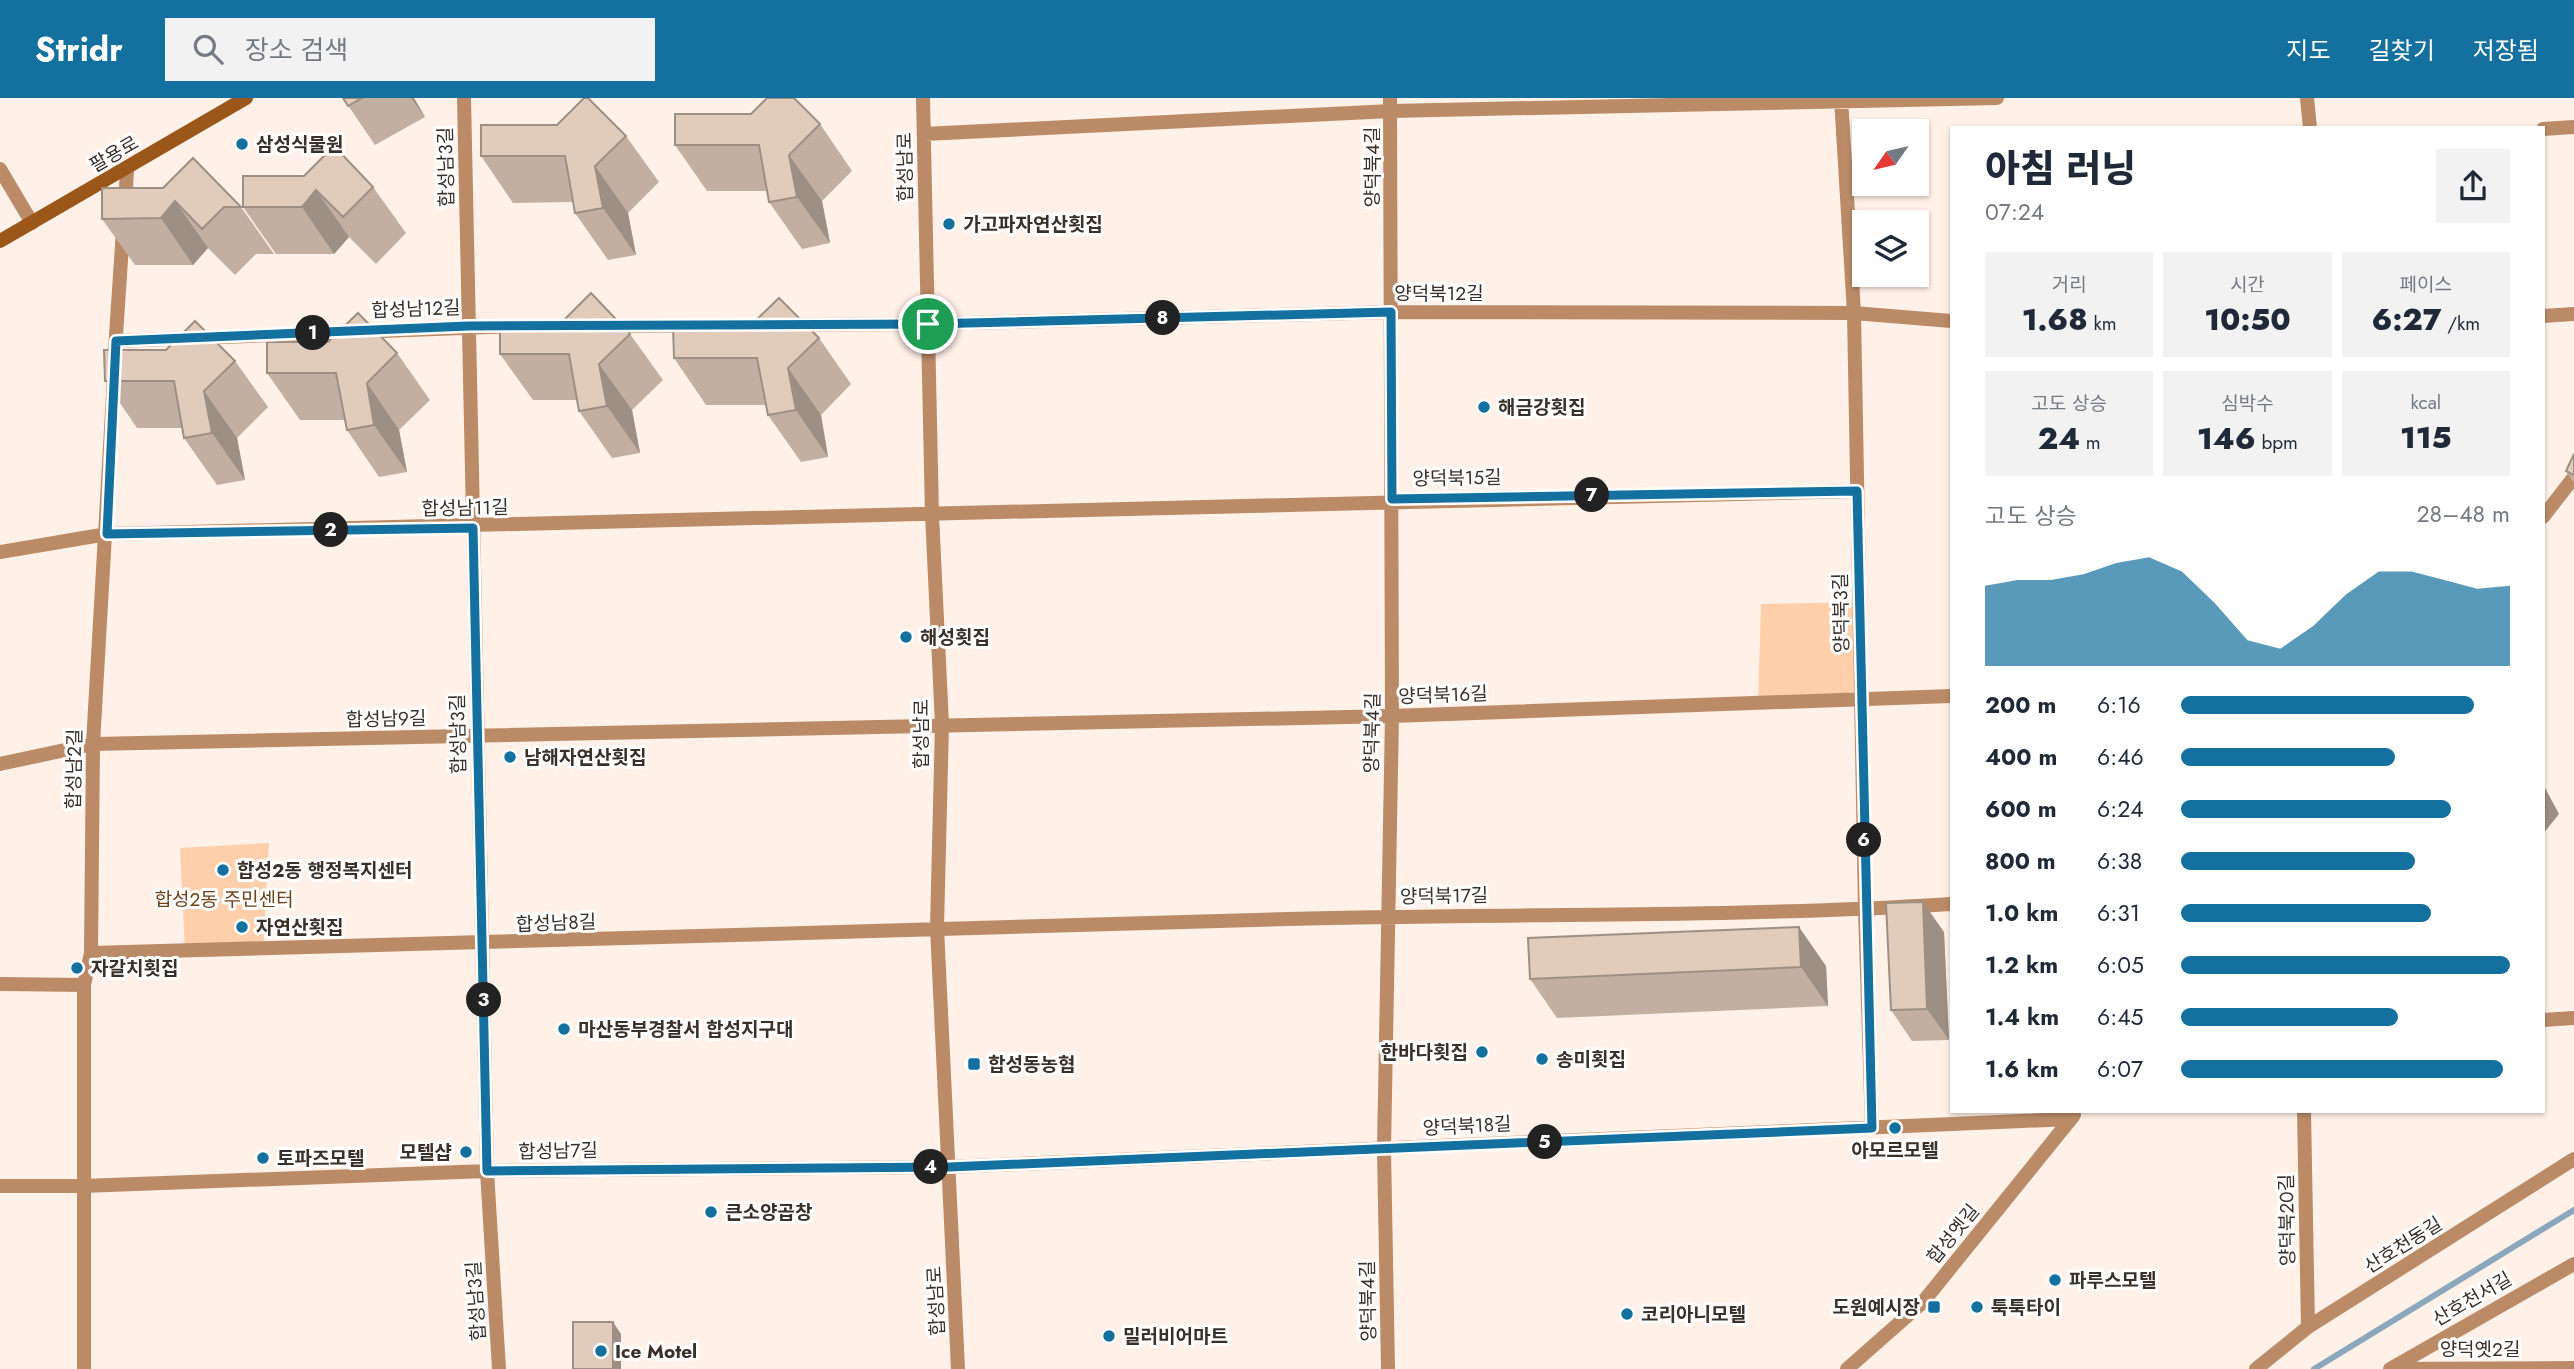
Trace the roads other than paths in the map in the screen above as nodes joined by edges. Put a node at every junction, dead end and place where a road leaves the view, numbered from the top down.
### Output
1 (246, 98) edge
2 (464, 98) edge
3 (923, 98) edge
4 (1997, 98) edge
5 (2307, 98) edge
6 (1841, 100) edge
7 (1390, 104) edge
8 (2310, 126) edge
9 (2574, 127) edge
10 (2545, 129) edge
11 (924, 134) junction
12 (0, 169) edge
13 (127, 170) junction
14 (32, 223) junction
15 (0, 241) edge
16 (1391, 312) junction
17 (1854, 313) junction
18 (2574, 314) edge
19 (2545, 316) edge
20 (1950, 321) edge
21 (928, 324) junction
22 (468, 326) junction
23 (538, 326) edge
24 (594, 326) edge
25 (116, 341) junction
26 (2574, 477) edge
27 (1857, 491) junction
28 (1392, 499) junction
29 (2545, 514) edge
30 (932, 515) junction
31 (473, 528) junction
32 (107, 534) junction
33 (0, 552) edge
34 (1950, 696) edge
35 (1863, 700) junction
36 (1392, 716) junction
37 (942, 724) junction
38 (477, 737) junction
39 (93, 744) junction
40 (0, 764) edge
41 (1950, 904) edge
42 (1865, 910) junction
43 (1388, 916) junction
44 (937, 928) junction
45 (483, 945) junction
46 (91, 953) junction
47 (0, 984) edge
48 (84, 985) junction
49 (2574, 1018) edge
50 (2545, 1020) edge
51 (2304, 1113) edge
52 (2073, 1115) edge
53 (1872, 1128) junction
54 (1384, 1149) junction
55 (2574, 1159) edge
56 (949, 1167) junction
57 (487, 1171) junction
58 (0, 1186) edge
59 (83, 1186) junction
60 (2574, 1264) edge
61 (2308, 1327) junction
62 (2574, 1368) edge
63 (84, 1369) edge
64 (499, 1369) edge
65 (958, 1369) edge
66 (1388, 1369) edge
67 (1847, 1369) edge
68 (2256, 1369) edge
69 (2388, 1369) edge

1 - 13 main road, 팔용로
2 - 22 street, 합성남3길
3 - 11 street, 합성남로
4 - 6 street
5 - 8 street
6 - 7 street
6 - 17 street, 양덕북3길
7 - 11 street
7 - 16 street, 양덕북4길
9 - 10 street
11 - 21 street, 합성남로
12 - 14 street
13 - 14 main road, 팔용로
13 - 25 street, 합성남2길
14 - 15 main road, 팔용로
16 - 17 street, 양덕북12길
16 - 21 street, 양덕북12길
16 - 28 street, 양덕북4길
17 - 20 street, 양덕북12길
17 - 27 street, 양덕북3길
18 - 19 street
21 - 24 street
21 - 30 street, 합성남로
22 - 23 street, 합성남12길
22 - 25 street, 합성남12길
22 - 31 street, 합성남3길
25 - 32 street, 합성남2길
26 - 29 street
27 - 28 street, 양덕북15길
27 - 35 street, 양덕북3길
28 - 30 street, 양덕북15길
28 - 36 street, 양덕북4길
30 - 31 street, 합성남11길
30 - 37 street, 합성남로
31 - 32 street, 합성남11길
31 - 38 street, 합성남3길
32 - 33 street, 합성남11길
32 - 39 street, 합성남2길
34 - 35 street, 양덕북16길
35 - 36 street, 양덕북16길
35 - 42 street, 양덕북3길
36 - 37 street, 양덕북16길
36 - 43 street, 양덕북4길
37 - 38 street, 합성남9길
37 - 44 street, 합성남로
38 - 39 street, 합성남9길
38 - 45 street, 합성남3길
39 - 40 street, 합성남9길
39 - 46 street, 합성남2길
41 - 42 street, 양덕북17길
42 - 43 street, 양덕북17길
42 - 53 street, 양덕북3길
43 - 44 street, 양덕북17길
43 - 54 street, 양덕북4길
44 - 45 street, 합성남8길
44 - 56 street, 합성남로
45 - 46 street, 합성남8길
45 - 57 street, 합성남3길
46 - 48 street, 합성남2길
47 - 48 street
48 - 59 street, 합성남2길
49 - 50 street
51 - 61 street, 양덕북20길
52 - 53 street, 양덕북18길
52 - 67 street, 합성옛길
53 - 54 street, 양덕북18길
54 - 56 street, 양덕북18길
54 - 66 street, 양덕북4길
55 - 61 street, 산호천동길
56 - 57 street, 합성남7길
56 - 65 street, 합성남로
57 - 59 street, 합성남7길
57 - 64 street, 합성남3길
58 - 59 street, 합성남7길
59 - 63 street, 합성남2길
60 - 69 street, 산호천서길
61 - 68 street, 산호천동길
62 - 69 street, 양덕옛2길

